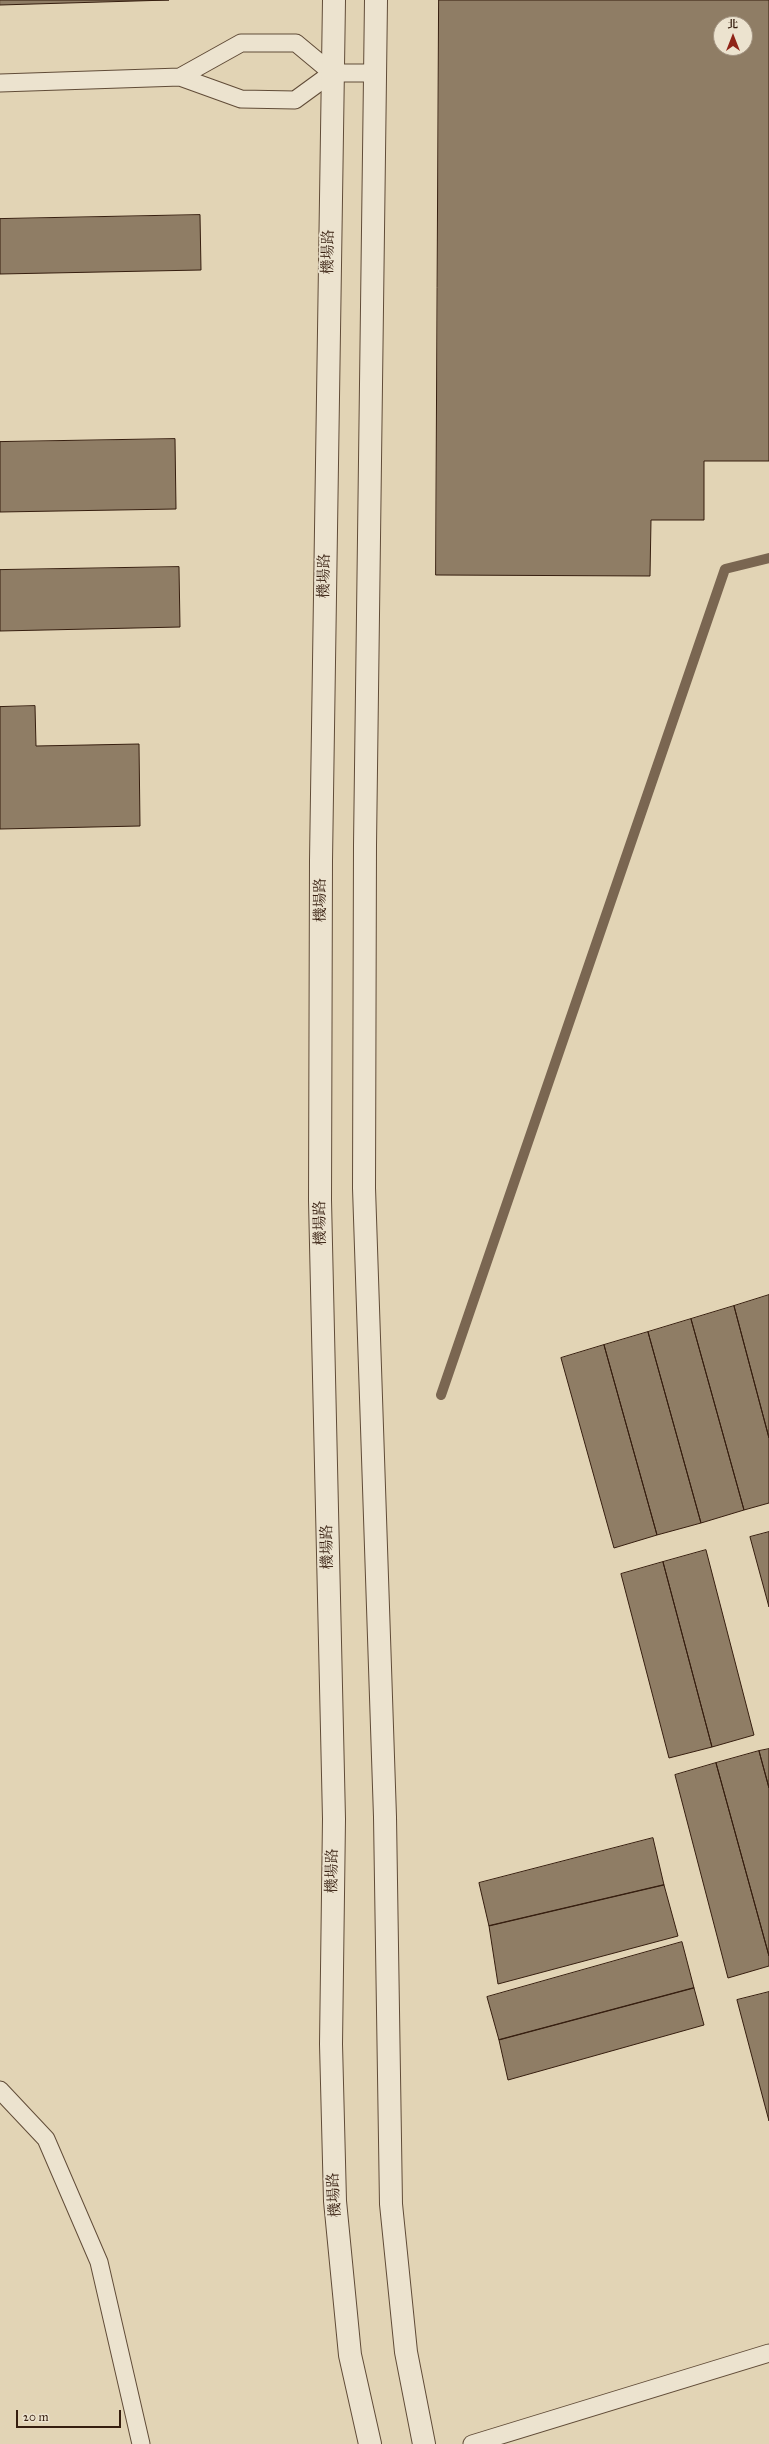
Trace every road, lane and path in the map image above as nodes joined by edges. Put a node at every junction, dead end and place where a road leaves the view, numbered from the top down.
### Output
1 (334, 0) edge
2 (376, 0) edge
3 (332, 73) junction
4 (374, 73) junction
5 (180, 77) junction
6 (0, 83) edge
7 (0, 2090) edge
8 (769, 2353) edge
9 (141, 2444) edge
10 (370, 2444) edge
11 (424, 2444) edge
12 (472, 2444) edge

1 - 3 street, 機場路
2 - 4 street
3 - 4 lane
3 - 5 lane
3 - 5 lane
3 - 10 street, 機場路
4 - 11 street
5 - 6 lane
7 - 9 lane
8 - 12 lane

